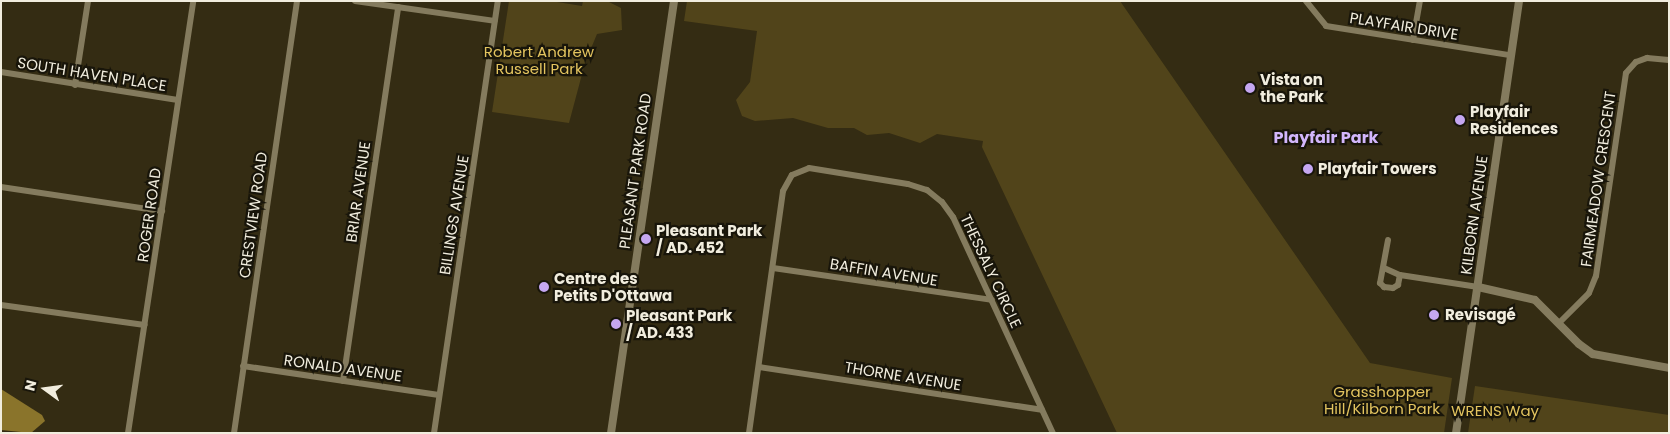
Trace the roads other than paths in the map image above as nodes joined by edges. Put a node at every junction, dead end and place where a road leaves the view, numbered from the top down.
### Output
1 (88, 1) edge
2 (193, 1) edge
3 (297, 1) edge
4 (355, 1) edge
5 (498, 1) edge
6 (674, 1) edge
7 (1306, 1) edge
8 (1420, 1) edge
9 (1519, 1) edge
10 (398, 7) junction
11 (495, 20) junction
12 (1413, 40) junction
13 (1510, 55) junction
14 (1669, 60) edge
15 (1, 72) edge
16 (75, 85) junction
17 (178, 100) junction
18 (1, 187) edge
19 (162, 211) junction
20 (1388, 240) dead end
21 (773, 268) junction
22 (1384, 268) junction
23 (1400, 275) junction
24 (1478, 287) junction
25 (992, 300) junction
26 (1, 305) edge
27 (1559, 323) junction
28 (145, 326) junction
29 (243, 366) junction
30 (759, 367) junction
31 (1669, 368) edge
32 (344, 381) junction
33 (439, 395) junction
34 (1042, 410) junction
35 (128, 433) edge
36 (234, 433) edge
37 (434, 433) edge
38 (611, 433) edge
39 (749, 433) edge
40 (1053, 433) edge
41 (1456, 433) edge

1 - 16 street
2 - 17 street, ROGER ROAD
3 - 29 street, CRESTVIEW ROAD
4 - 10 street
5 - 11 street, BILLINGS AVENUE
6 - 38 street, PLEASANT PARK ROAD
7 - 12 street, PLAYFAIR DRIVE
8 - 12 street
9 - 13 street, KILBORN AVENUE
10 - 11 street
10 - 32 street, BRIAR AVENUE
11 - 33 street, BILLINGS AVENUE
12 - 13 street, PLAYFAIR DRIVE
13 - 24 street, KILBORN AVENUE
14 - 27 street, FAIRMEADOW CRESCENT
15 - 16 street, SOUTH HAVEN PLACE
16 - 17 street, SOUTH HAVEN PLACE
17 - 19 street, ROGER ROAD
18 - 19 street
19 - 28 street, ROGER ROAD
20 - 22 street
21 - 25 street, BAFFIN AVENUE
21 - 25 street, THESSALY CIRCLE
21 - 30 street, THESSALY CIRCLE
22 - 23 street
22 - 23 street
23 - 24 street
24 - 27 street
24 - 41 street, KILBORN AVENUE
25 - 34 street, THESSALY CIRCLE
26 - 28 street
27 - 31 street
28 - 35 street, ROGER ROAD
29 - 32 street, RONALD AVENUE
29 - 36 street, CRESTVIEW ROAD
30 - 34 street, THORNE AVENUE
30 - 39 street, THESSALY CIRCLE
32 - 33 street, RONALD AVENUE
33 - 37 street, BILLINGS AVENUE
34 - 40 street, THESSALY CIRCLE

